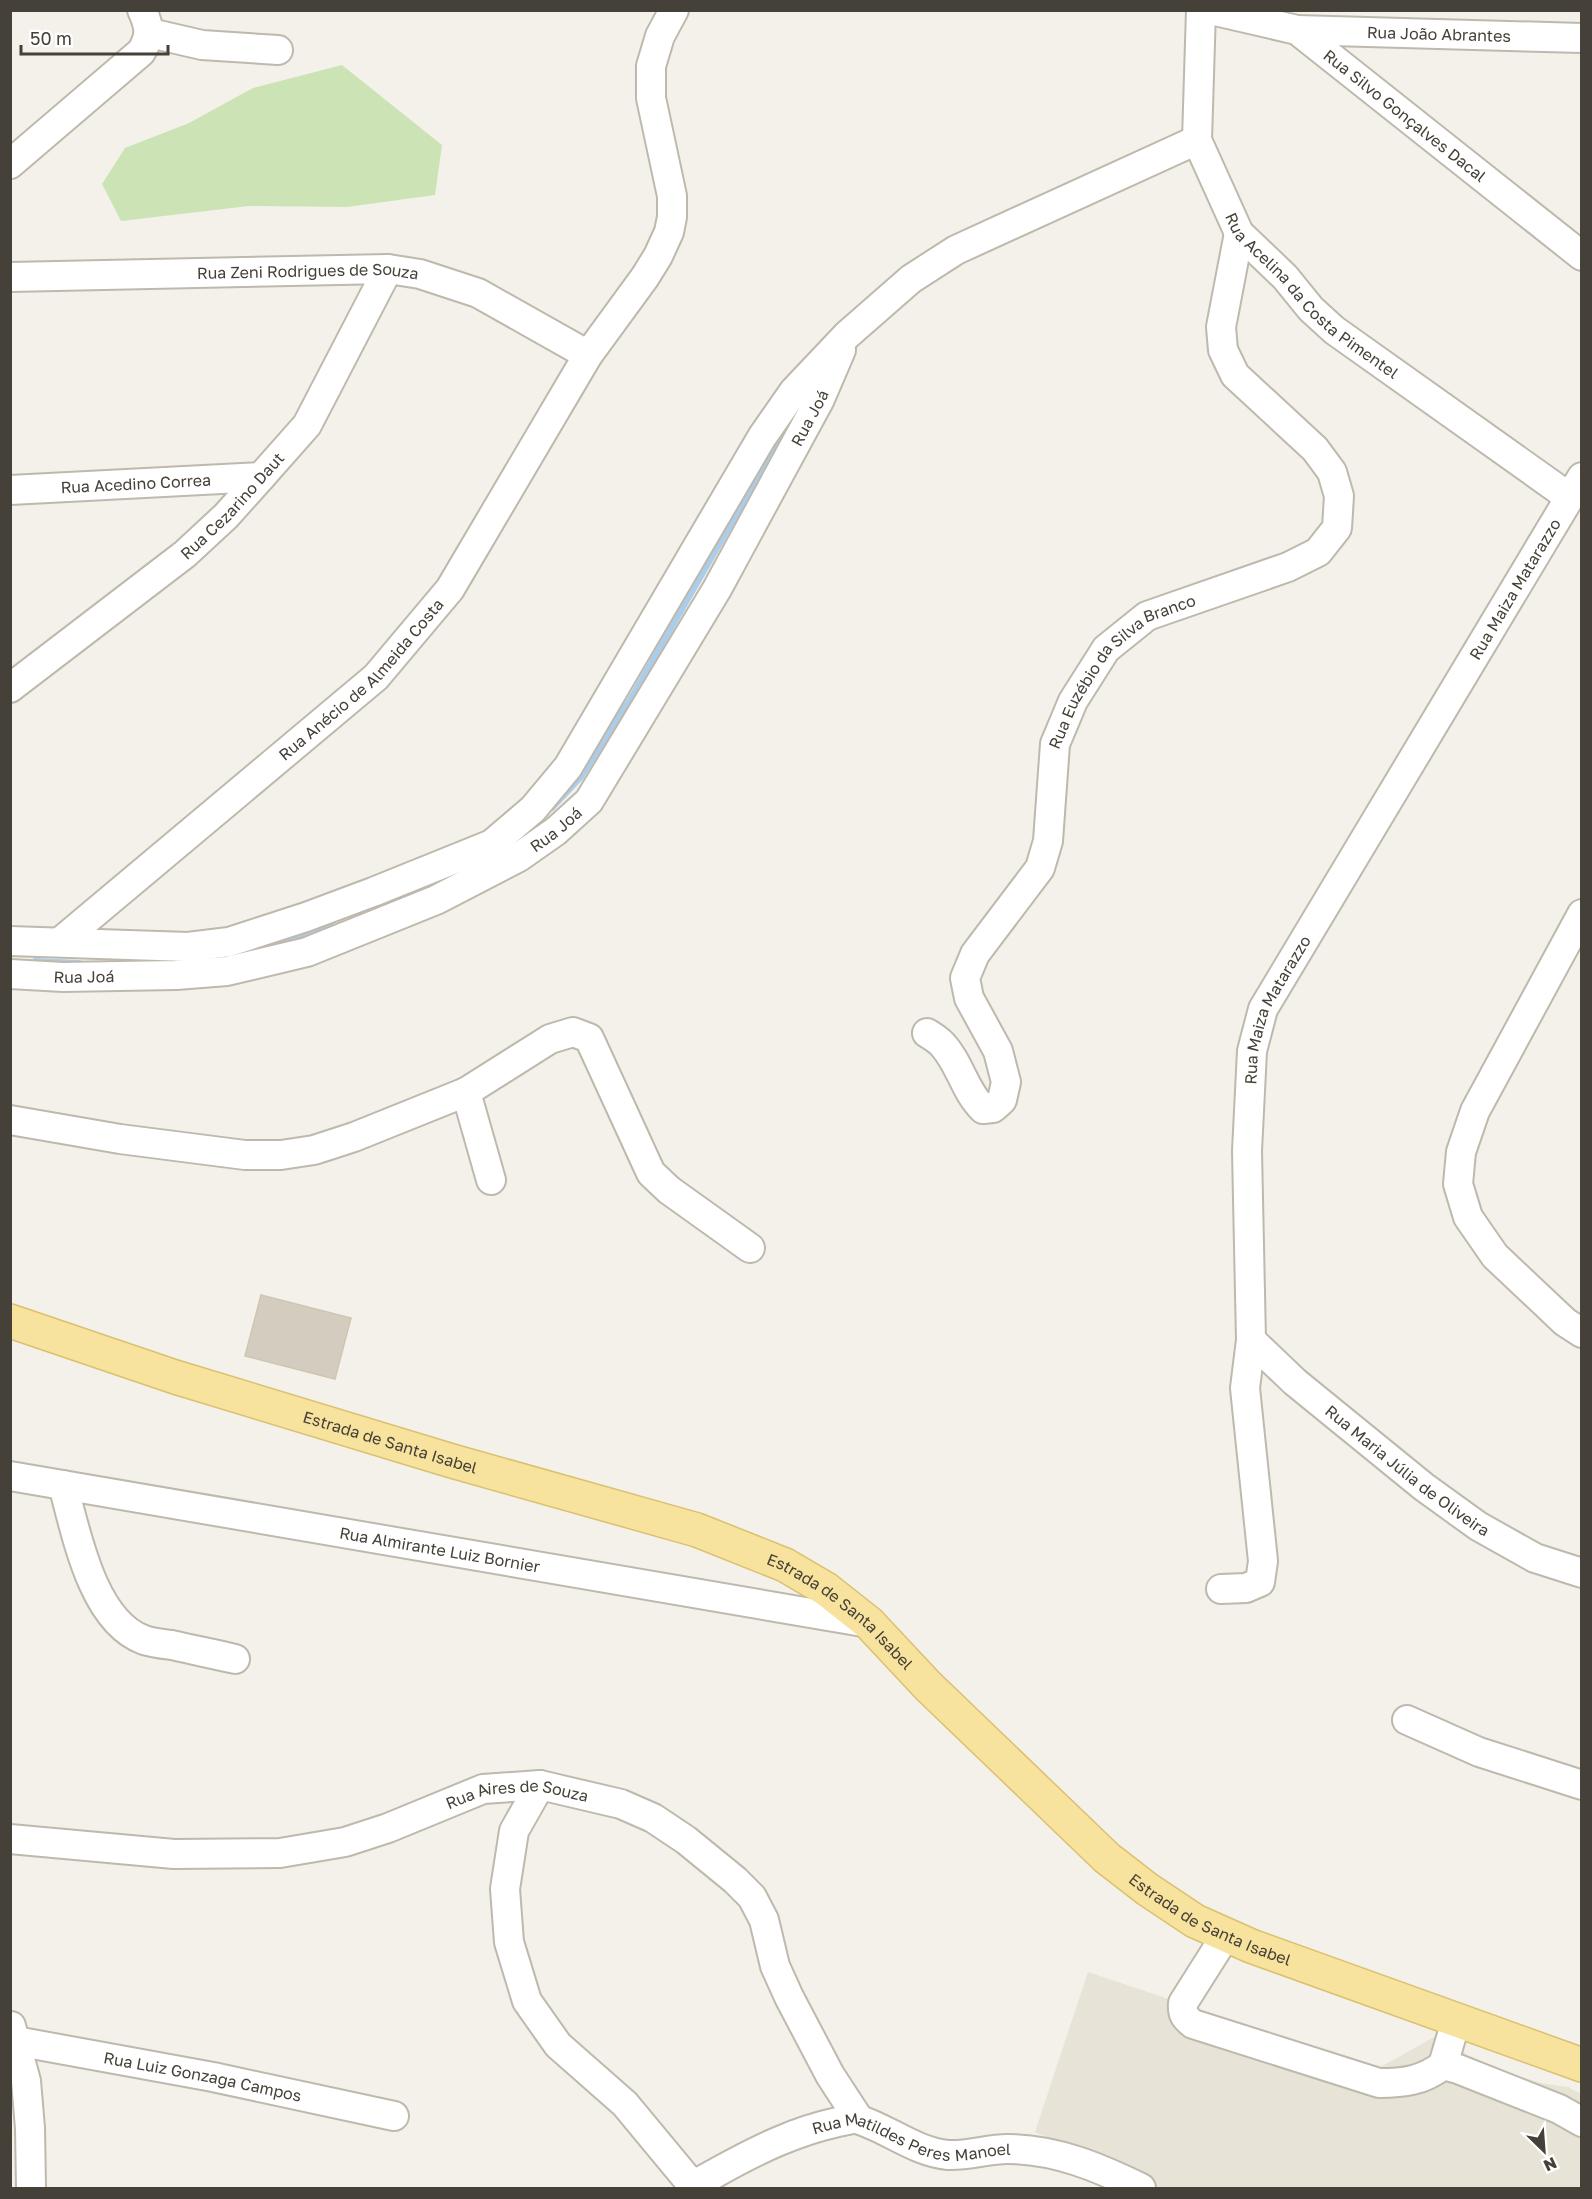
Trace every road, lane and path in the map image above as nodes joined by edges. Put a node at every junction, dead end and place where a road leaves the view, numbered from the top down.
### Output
1 (674, 10) edge
2 (1201, 10) edge
3 (1211, 10) edge
4 (146, 22) edge
5 (1466, 23) edge
6 (1297, 30) junction
7 (1581, 38) edge
8 (278, 50) dead end
9 (1197, 140) junction
10 (10, 164) edge
11 (1239, 233) junction
12 (1581, 256) edge
13 (388, 269) junction
14 (10, 277) edge
15 (848, 335) junction
16 (588, 355) junction
17 (261, 477) junction
18 (1575, 487) edge
19 (10, 490) edge
20 (10, 688) edge
21 (1581, 914) edge
22 (10, 940) edge
23 (60, 942) junction
24 (10, 974) edge
25 (927, 1033) dead end
26 (466, 1092) junction
27 (10, 1120) edge
28 (491, 1180) dead end
29 (750, 1248) dead end
30 (10, 1321) edge
31 (1581, 1333) edge
32 (1251, 1340) junction
33 (10, 1476) edge
34 (63, 1485) junction
35 (1581, 1573) edge
36 (1221, 1589) dead end
37 (869, 1623) junction
38 (235, 1659) dead end
39 (1407, 1720) dead end
40 (540, 1785) junction
41 (1581, 1785) edge
42 (10, 1839) edge
43 (1226, 1935) junction
44 (1456, 2021) junction
45 (12, 2035) edge
46 (1443, 2065) junction
47 (1581, 2065) edge
48 (394, 2116) dead end
49 (858, 2118) junction
50 (1581, 2122) edge
51 (692, 2187) edge
52 (31, 2188) edge
53 (1141, 2188) edge

1 - 16 street, Rua Anécio de Almeida Costa
2 - 9 street, Rua Acelina da Costa Pimentel
3 - 6 street, Rua Silvo Gonçalves Dacal
4 - 8 street
4 - 10 street
5 - 6 street, Rua João Abrantes
5 - 7 street, Rua João Abrantes
6 - 12 street, Rua Silvo Gonçalves Dacal
9 - 11 street, Rua Acelina da Costa Pimentel
9 - 15 street, Rua Joá
11 - 18 street, Rua Acelina da Costa Pimentel
11 - 25 street, Rua Euzébio da Silva Branco
13 - 14 street, Rua Zeni Rodrigues de Souza
13 - 16 street, Rua Zeni Rodrigues de Souza
13 - 17 street, Rua Cezarino Daut
15 - 23 street, Rua Joá
15 - 24 street, Rua Joá
16 - 23 street, Rua Anécio de Almeida Costa
17 - 19 street, Rua Acedino Correa
17 - 20 street, Rua Cezarino Daut
18 - 32 street, Rua Maiza Matarazzo
21 - 31 street
22 - 23 street, Rua Joá
26 - 27 street
26 - 28 street
26 - 29 street
30 - 37 main road, Estrada de Santa Isabel
32 - 35 street, Rua Maria Júlia de Oliveira
32 - 36 street, Rua Maiza Matarazzo
33 - 34 street, Rua Almirante Luiz Bornier
34 - 37 street, Rua Almirante Luiz Bornier
34 - 38 street
37 - 43 main road, Estrada de Santa Isabel
39 - 41 street
40 - 42 street, Rua Aires de Souza
40 - 49 street, Rua Aires de Souza
40 - 51 street
43 - 44 main road, Estrada de Santa Isabel
43 - 46 street
44 - 46 street
44 - 47 main road, Estrada de Santa Isabel
45 - 48 street, Rua Luiz Gonzaga Campos
45 - 52 street
46 - 50 street
49 - 51 street, Rua Matildes Peres Manoel
49 - 53 street, Rua Matildes Peres Manoel

